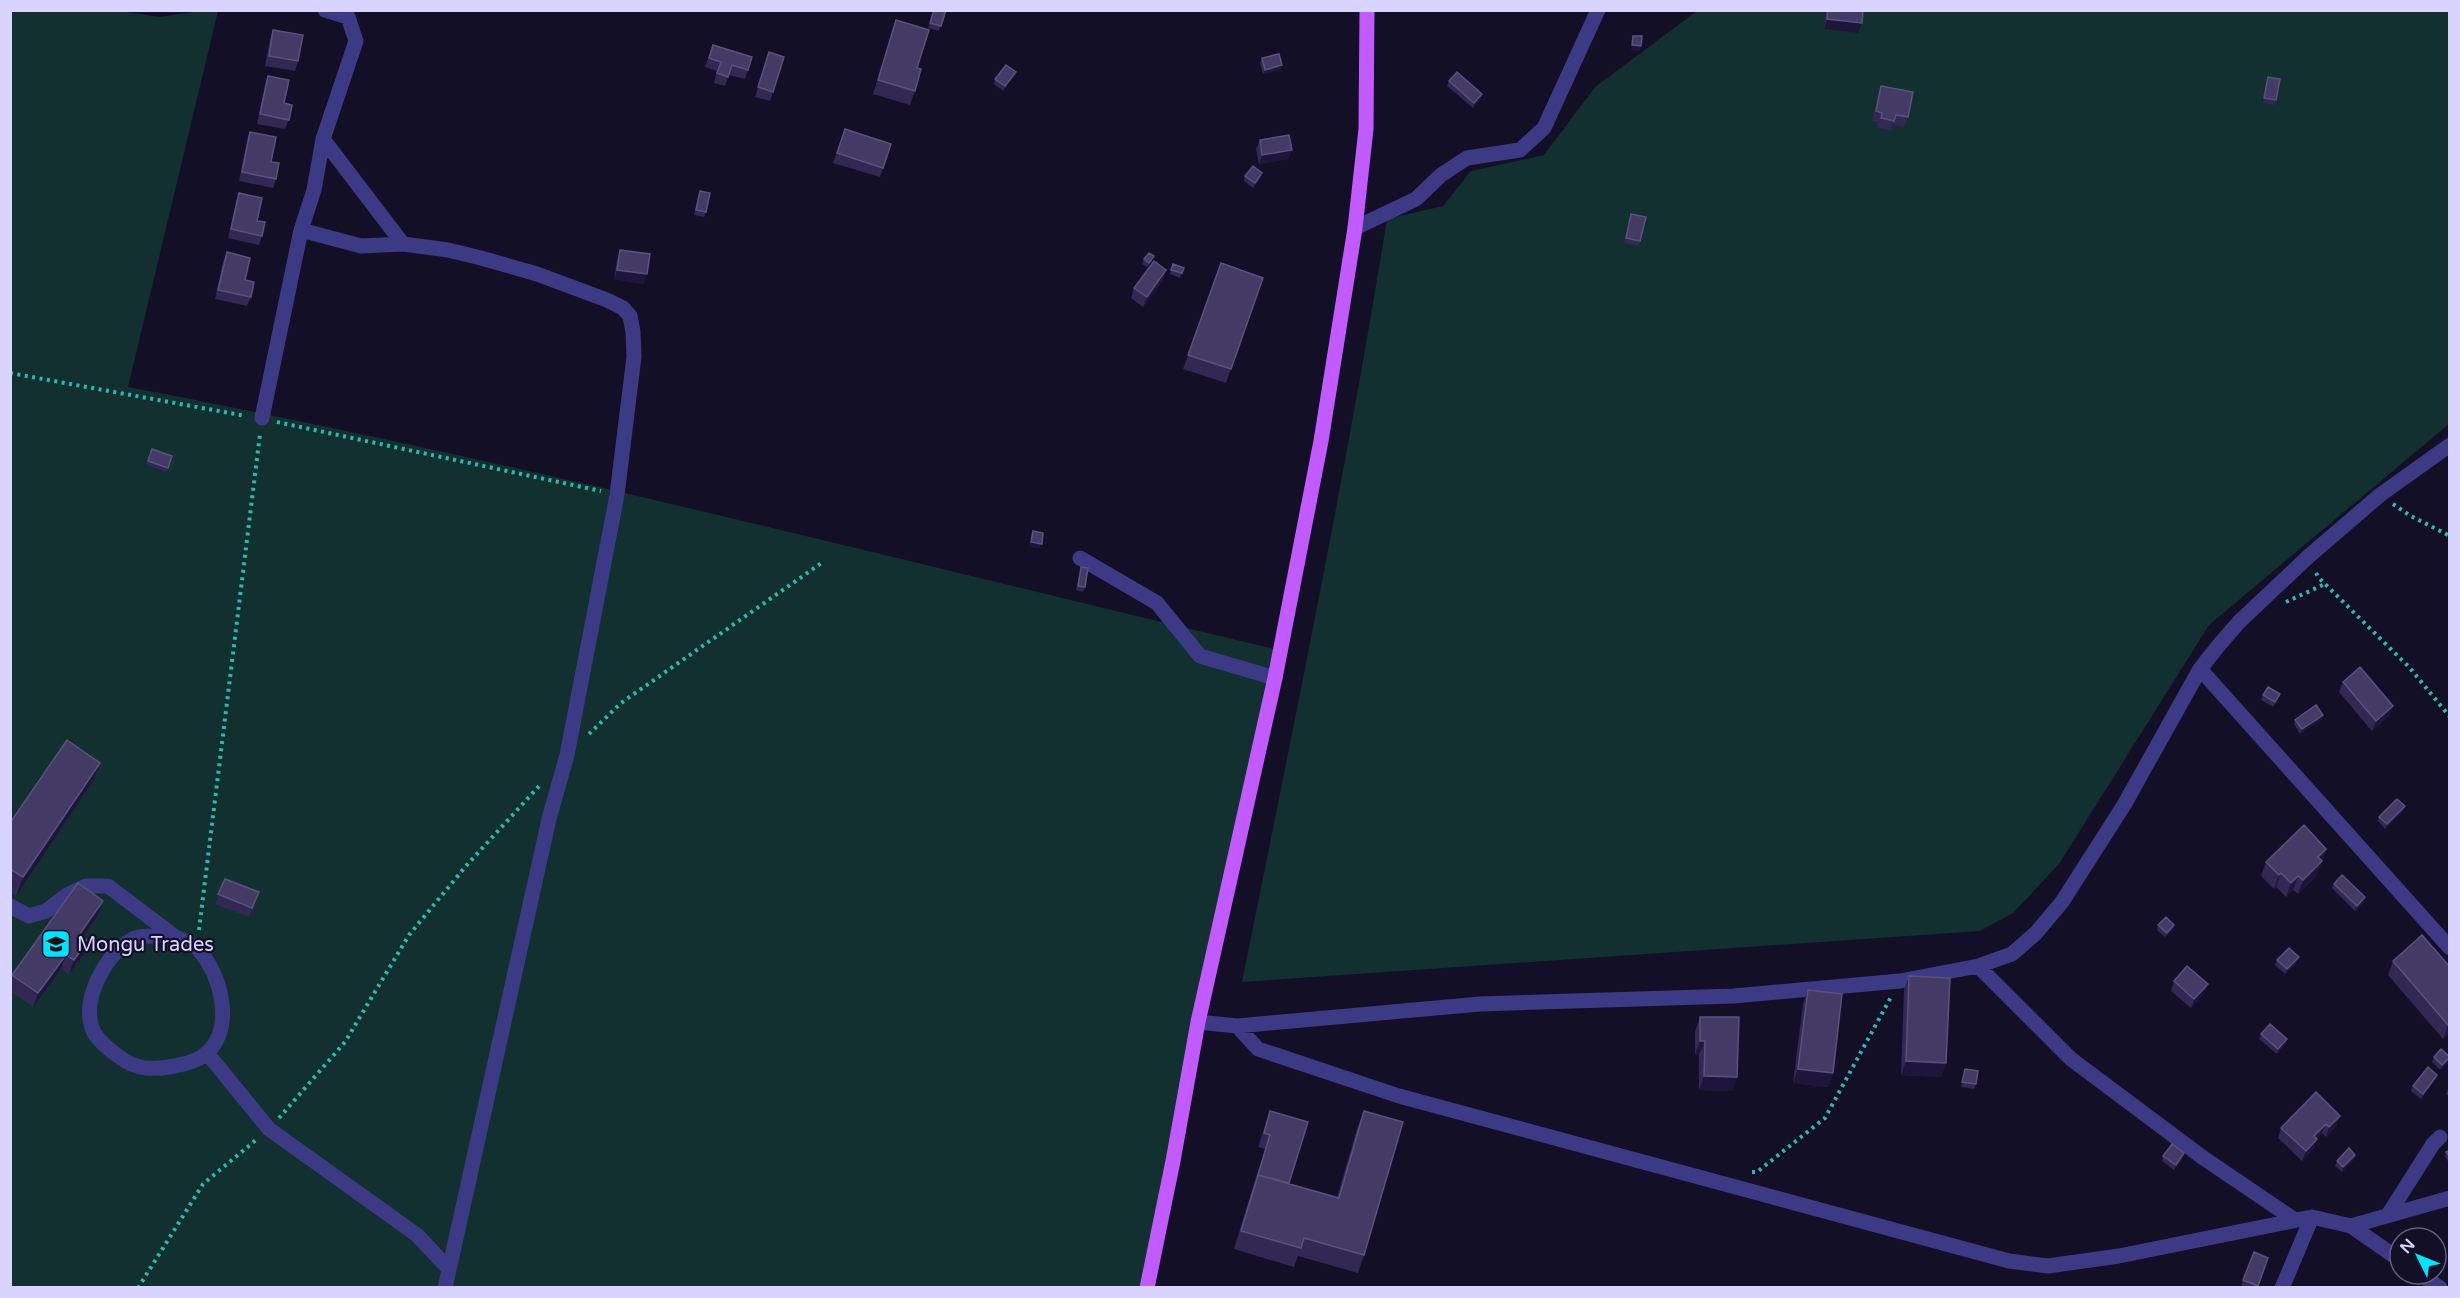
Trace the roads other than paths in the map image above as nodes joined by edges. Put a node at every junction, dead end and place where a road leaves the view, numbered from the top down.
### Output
1 (325, 10) edge
2 (1367, 10) edge
3 (1598, 10) edge
4 (323, 139) junction
5 (1355, 228) junction
6 (301, 230) junction
7 (403, 244) junction
8 (262, 418) road end
9 (2450, 445) edge
10 (1080, 558) dead end
11 (2200, 669) junction
12 (1275, 678) junction
13 (10, 906) edge
14 (174, 936) junction
15 (2450, 948) edge
16 (1978, 966) junction
17 (1198, 1022) junction
18 (1237, 1026) junction
19 (207, 1053) junction
20 (2440, 1137) dead end
21 (2450, 1198) edge
22 (2388, 1215) junction
23 (2312, 1217) junction
24 (2295, 1220) junction
25 (2351, 1226) junction
26 (2388, 1252) edge
27 (448, 1269) junction
28 (445, 1287) edge
29 (1146, 1287) edge
30 (2282, 1287) edge

1 - 4 street
2 - 5 main road
3 - 5 street
4 - 6 street
4 - 7 street
5 - 12 main road
6 - 7 street
6 - 8 street
7 - 27 street
9 - 11 street
10 - 12 street
11 - 15 street
11 - 16 street
12 - 17 main road
13 - 14 street
14 - 19 street
14 - 19 street
16 - 18 street
16 - 24 street
17 - 18 street
17 - 29 main road
18 - 24 street
19 - 27 street
20 - 22 street
21 - 22 street
22 - 25 street
23 - 24 street
23 - 25 street
23 - 30 street
25 - 26 street
27 - 28 street

